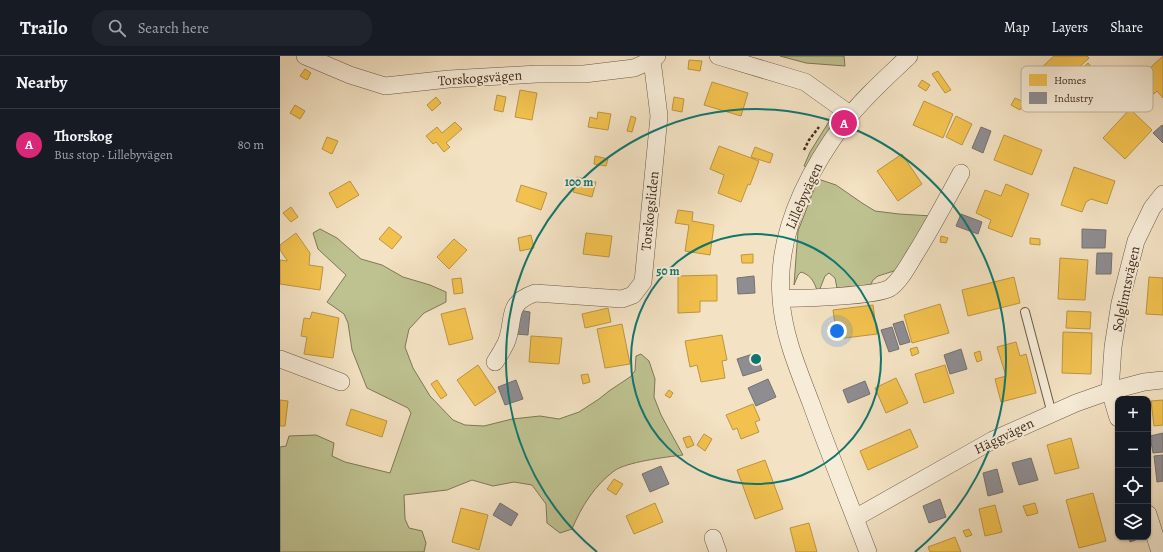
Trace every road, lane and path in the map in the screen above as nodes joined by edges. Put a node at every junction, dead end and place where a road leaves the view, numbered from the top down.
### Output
1 (305, 56) edge
2 (718, 56) edge
3 (909, 56) edge
4 (654, 58) edge
5 (851, 115) junction
6 (961, 173) dead end
7 (1163, 194) edge
8 (781, 298) junction
9 (1026, 312) dead end
10 (280, 359) edge
11 (495, 362) dead end
12 (1163, 380) edge
13 (341, 382) dead end
14 (1110, 391) junction
15 (1115, 408) edge
16 (1052, 414) junction
17 (855, 518) junction
18 (1151, 524) edge
19 (868, 552) edge
20 (1160, 552) edge

1 - 4 street, Torskogsvägen
2 - 5 street
3 - 5 street, Lillebyvägen
4 - 11 street, Torskogsliden
5 - 8 street, Lillebyvägen
6 - 8 street
7 - 14 street, Solglimtsvägen
8 - 17 street, Lillebyvägen
9 - 16 lane
10 - 13 street
12 - 14 street, Häggvägen
14 - 15 street
14 - 16 street, Häggvägen
16 - 17 street, Häggvägen
17 - 19 street, Lillebyvägen
18 - 20 street

